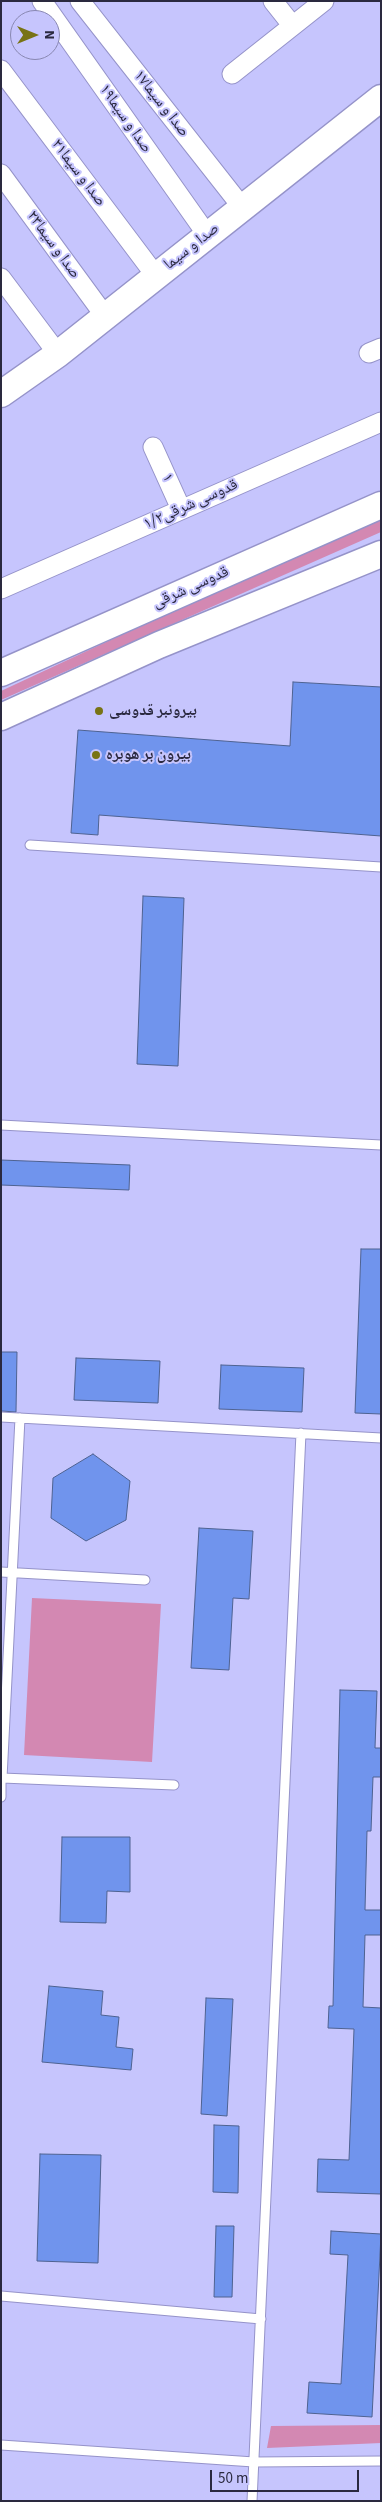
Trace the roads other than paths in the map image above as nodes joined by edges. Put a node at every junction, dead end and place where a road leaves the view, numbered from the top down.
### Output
1 (42, 1) edge
2 (80, 1) edge
3 (273, 1) edge
4 (324, 1) edge
5 (292, 26) junction
6 (1, 70) edge
7 (232, 74) dead end
8 (381, 98) edge
9 (1, 174) edge
10 (242, 207) junction
11 (208, 236) junction
12 (156, 276) junction
13 (1, 278) edge
14 (105, 316) junction
15 (58, 354) junction
16 (2, 393) edge
17 (381, 422) edge
18 (153, 447) dead end
19 (381, 505) edge
20 (181, 509) junction
21 (381, 554) edge
22 (1, 589) edge
23 (1, 673) edge
24 (1, 717) edge
25 (30, 845) dead end
26 (381, 867) edge
27 (1, 1125) edge
28 (381, 1145) edge
29 (1, 1417) edge
30 (20, 1418) junction
31 (301, 1433) junction
32 (381, 1438) edge
33 (1, 1572) edge
34 (13, 1573) junction
35 (145, 1580) dead end
36 (2, 1778) edge
37 (174, 1785) dead end
38 (1, 1797) edge
39 (1, 2296) edge
40 (261, 2319) junction
41 (1, 2445) edge
42 (381, 2461) edge
43 (254, 2462) junction
44 (252, 2501) edge

1 - 11 street, صدا و سیما۱۹
2 - 10 street, صدا و سیما۱۷
3 - 5 street
4 - 5 street
5 - 7 street
6 - 12 street, صدا و سیما۲۱
8 - 10 main road, صدا و سیما
9 - 14 street, صدا و سیما۲۳
10 - 11 main road, صدا و سیما
11 - 12 main road, صدا و سیما
12 - 14 main road, صدا و سیما
13 - 15 street
14 - 15 main road, صدا و سیما
15 - 16 main road, صدا و سیما
17 - 20 street, قدوسی شرقی۱/۲
18 - 20 street, ۱
19 - 23 main road, قدوسی شرقی
20 - 22 street, قدوسی شرقی۱/۲
21 - 24 main road
25 - 26 lane
27 - 28 lane
29 - 30 lane
30 - 31 lane
30 - 34 lane
31 - 32 lane
31 - 40 lane
33 - 34 lane
34 - 35 lane
34 - 36 lane
36 - 37 lane
36 - 38 lane
39 - 40 lane
40 - 43 lane
41 - 43 lane
42 - 43 lane
43 - 44 lane

